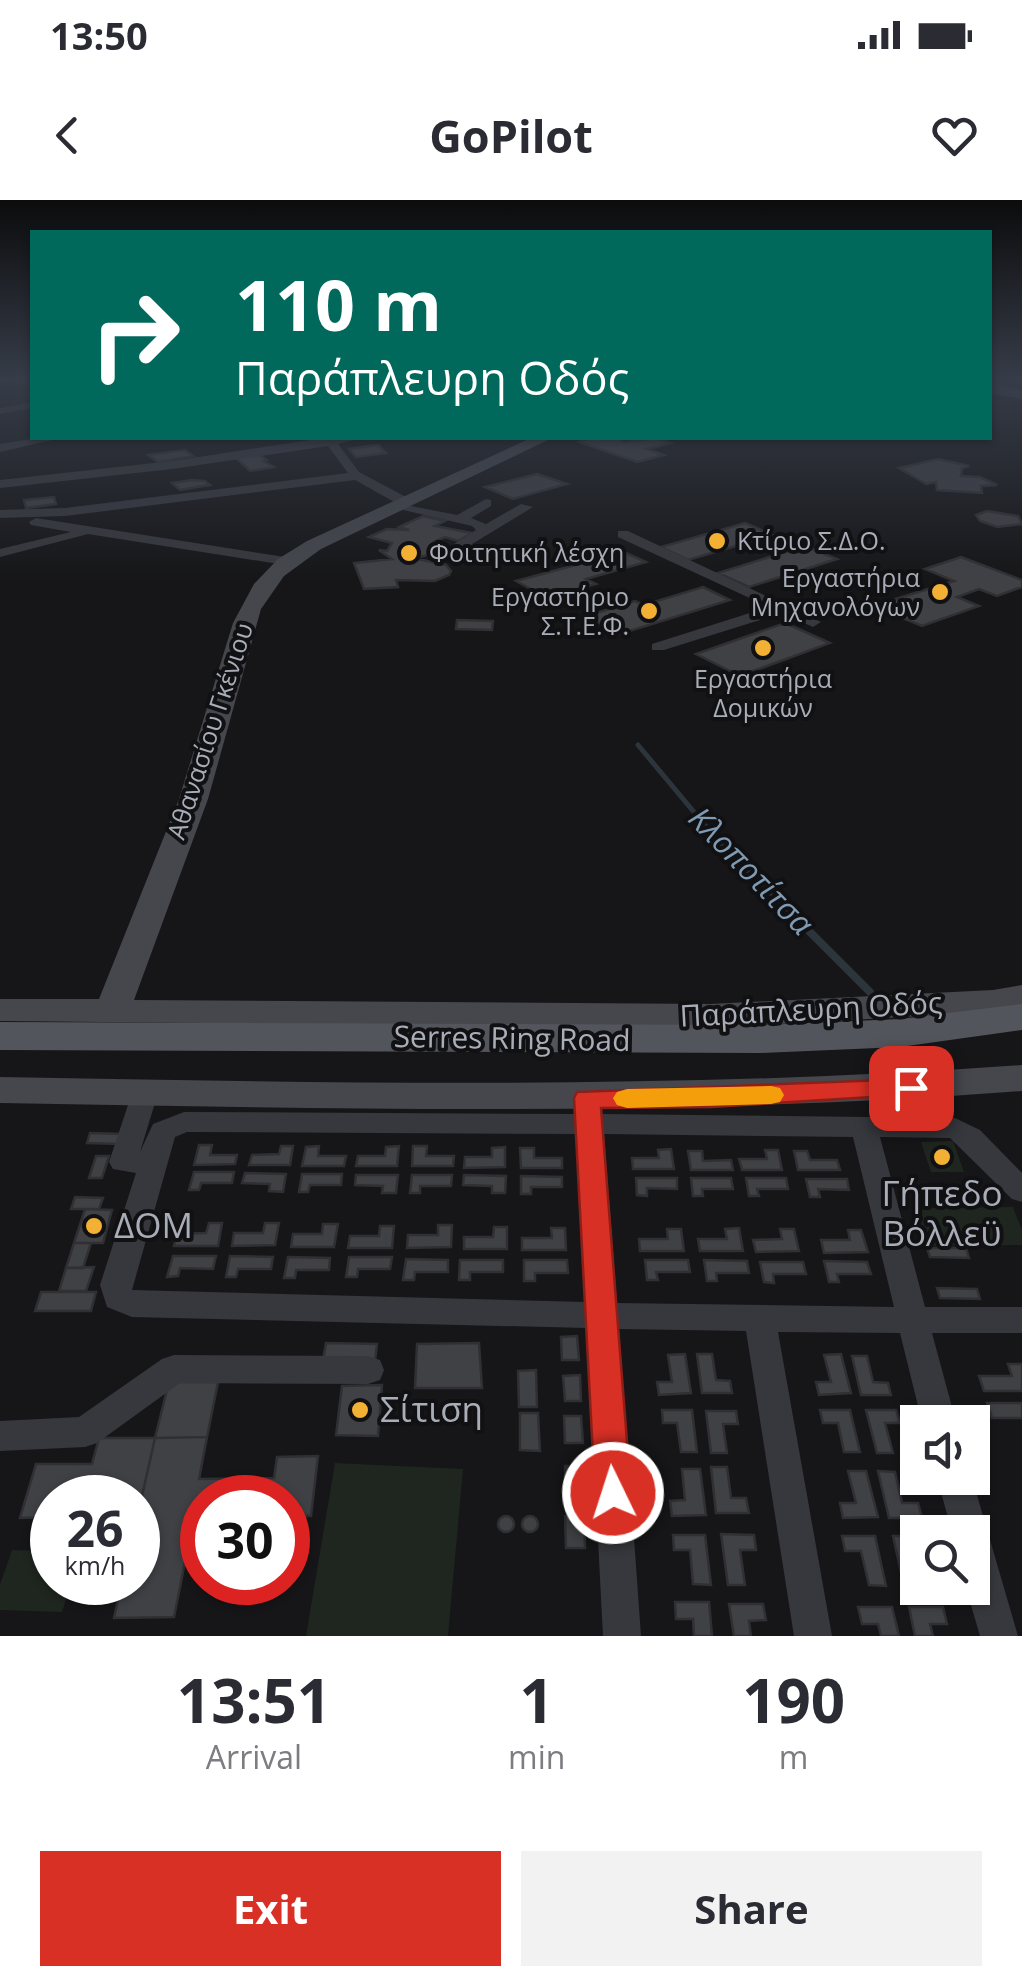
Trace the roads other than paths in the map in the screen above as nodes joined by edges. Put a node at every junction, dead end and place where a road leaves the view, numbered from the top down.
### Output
1 (283, 447) edge
2 (335, 447) edge
3 (525, 447) edge
4 (357, 476) junction
5 (0, 484) edge
6 (486, 503) dead end
7 (404, 505) junction
8 (526, 506) dead end
9 (2, 514) edge
10 (460, 519) junction
11 (90, 531) junction
12 (484, 531) junction
13 (623, 534) dead end
14 (486, 550) dead end
15 (0, 553) edge
16 (284, 562) junction
17 (783, 608) junction
18 (814, 622) dead end
19 (658, 647) dead end
20 (1022, 996) edge
21 (0, 1010) edge
22 (113, 1010) junction
23 (1022, 1017) edge
24 (0, 1036) edge
25 (1022, 1078) edge
26 (0, 1090) edge
27 (144, 1093) junction
28 (588, 1111) junction
29 (864, 1127) junction
30 (152, 1163) junction
31 (1022, 1191) edge
32 (602, 1314) junction
33 (760, 1317) junction
34 (1022, 1320) edge
35 (911, 1321) junction
36 (368, 1370) dead end
37 (934, 1405) edge
38 (0, 1436) edge
39 (989, 1605) edge
40 (622, 1636) edge
41 (813, 1636) edge
42 (998, 1636) edge

1 - 5 street
2 - 4 street
3 - 7 street, Αθανασίου Γκένιου
4 - 7 street
4 - 9 street
6 - 10 street
7 - 10 street
7 - 16 street, Αθανασίου Γκένιου
8 - 12 street
9 - 11 street
10 - 12 street
11 - 15 street
11 - 16 street
12 - 14 street
13 - 17 street
16 - 22 street, Αθανασίου Γκένιου
17 - 18 street
17 - 19 street
20 - 22 street, Παράπλευρη Οδός
21 - 22 street, Παράπλευρη Οδός
23 - 24 main road, Serres Ring Road
25 - 28 street
26 - 27 street
27 - 28 street
27 - 30 street
28 - 29 street
28 - 30 street
28 - 32 street
29 - 31 street
29 - 35 street
30 - 32 street
32 - 33 street
32 - 40 street
33 - 35 street
33 - 41 street
34 - 35 street
35 - 37 street
36 - 38 street
39 - 42 street

